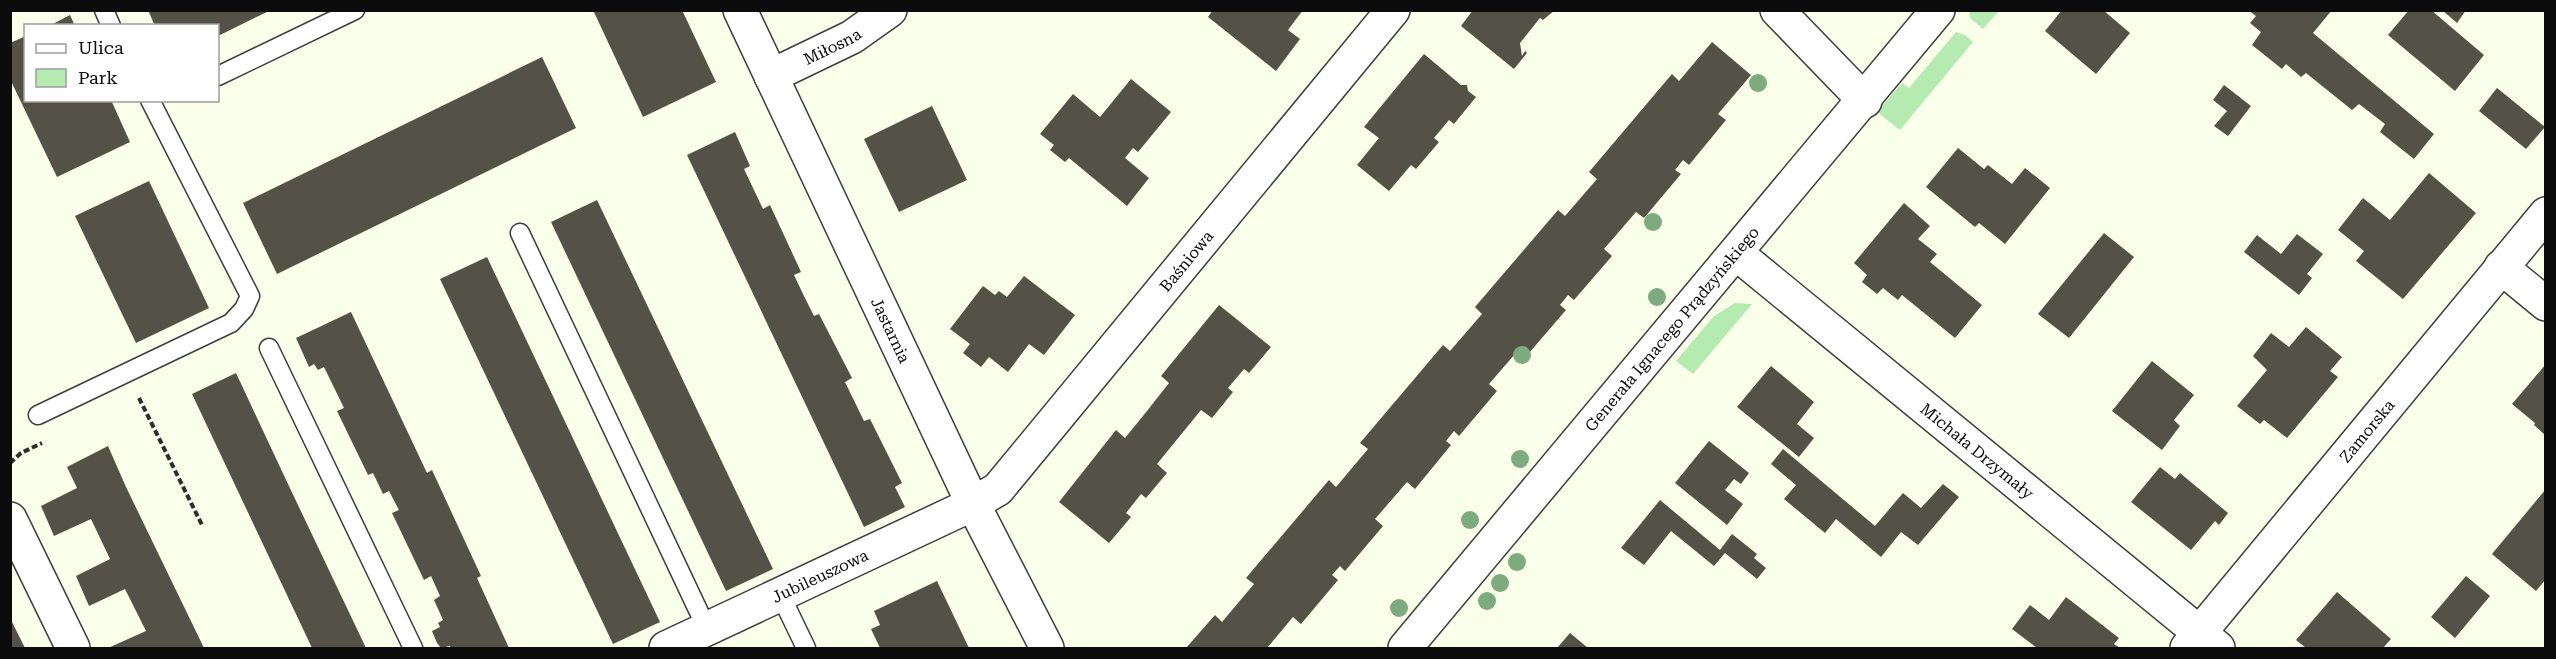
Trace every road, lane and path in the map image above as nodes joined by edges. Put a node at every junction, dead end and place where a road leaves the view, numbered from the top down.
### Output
1 (104, 10) edge
2 (355, 10) edge
3 (740, 10) edge
4 (890, 10) edge
5 (1393, 10) edge
6 (1777, 10) edge
7 (1938, 10) edge
8 (110, 24) edge
9 (219, 76) edge
10 (771, 76) junction
11 (1865, 101) junction
12 (156, 102) edge
13 (2546, 214) edge
14 (520, 232) dead end
15 (1736, 254) junction
16 (2501, 267) junction
17 (2546, 304) edge
18 (269, 348) dead end
19 (139, 398) dead end
20 (38, 415) dead end
21 (973, 504) junction
22 (10, 519) edge
23 (203, 527) dead end
24 (780, 594) junction
25 (707, 629) junction
26 (2202, 643) edge
27 (74, 648) edge
28 (413, 648) edge
29 (666, 648) edge
30 (806, 648) edge
31 (1047, 648) edge
32 (1405, 648) edge

1 - 8 lane
2 - 9 lane
3 - 10 street, Jastarnia
4 - 10 street, Miłosna
5 - 21 street, Baśniowa
6 - 11 street
7 - 11 street, Generała Ignacego Prądzyńskiego
10 - 21 street, Jastarnia
11 - 15 street, Generała Ignacego Prądzyńskiego
12 - 20 lane
13 - 16 street, Zamorska
14 - 25 lane
15 - 26 street, Michała Drzymały
15 - 32 street, Generała Ignacego Prądzyńskiego
16 - 17 street
16 - 26 street, Zamorska
18 - 28 lane
19 - 23 path
21 - 24 street, Jubileuszowa
21 - 31 street, Jastarnia
22 - 27 street
24 - 25 street, Jubileuszowa
24 - 30 lane
25 - 29 street, Jubileuszowa

